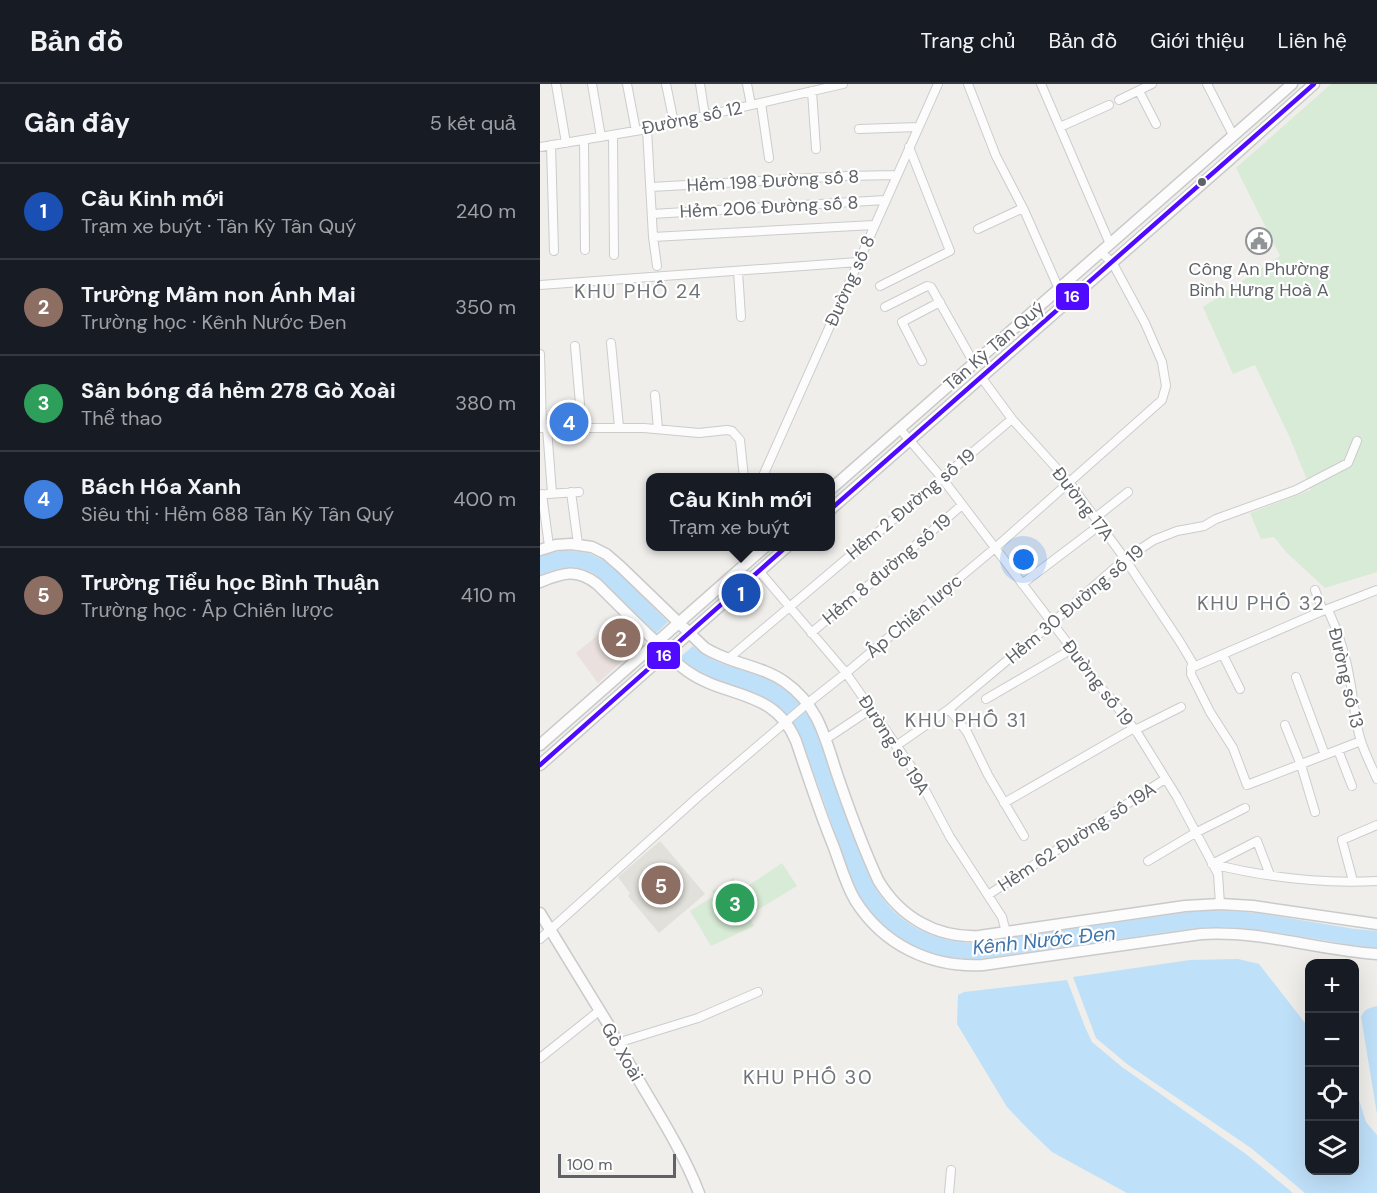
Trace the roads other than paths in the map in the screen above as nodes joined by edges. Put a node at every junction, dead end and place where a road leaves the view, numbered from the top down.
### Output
1 (556, 84) edge
2 (592, 84) edge
3 (627, 84) edge
4 (666, 84) edge
5 (700, 84) edge
6 (747, 84) edge
7 (843, 84) edge
8 (938, 84) edge
9 (968, 84) edge
10 (1041, 84) edge
11 (1152, 84) edge
12 (1207, 84) edge
13 (1292, 84) edge
14 (1314, 84) edge
15 (812, 91) junction
16 (1139, 91) junction
17 (1119, 100) dead end
18 (761, 103) junction
19 (751, 105) junction
20 (1109, 105) dead end
21 (705, 116) junction
22 (674, 123) junction
23 (1156, 124) dead end
24 (918, 127) junction
25 (1060, 127) junction
26 (647, 129) junction
27 (859, 129) dead end
28 (636, 130) junction
29 (613, 135) junction
30 (1233, 135) junction
31 (601, 137) junction
32 (584, 140) junction
33 (566, 143) junction
34 (551, 145) junction
35 (540, 147) edge
36 (909, 147) junction
37 (816, 149) dead end
38 (769, 158) dead end
39 (897, 175) junction
40 (651, 187) junction
41 (885, 200) junction
42 (1023, 207) junction
43 (652, 214) junction
44 (874, 225) junction
45 (978, 229) dead end
46 (654, 237) junction
47 (1110, 244) junction
48 (585, 250) dead end
49 (554, 251) dead end
50 (1101, 252) junction
51 (614, 255) dead end
52 (858, 262) junction
53 (1112, 262) junction
54 (657, 266) dead end
55 (738, 271) junction
56 (540, 285) edge
57 (880, 286) dead end
58 (1059, 289) junction
59 (940, 302) junction
60 (885, 307) dead end
61 (741, 317) dead end
62 (611, 343) dead end
63 (574, 346) dead end
64 (540, 354) edge
65 (922, 362) dead end
66 (974, 363) junction
67 (981, 377) junction
68 (655, 395) dead end
69 (1012, 419) junction
70 (582, 427) junction
71 (619, 427) junction
72 (543, 428) edge
73 (658, 429) junction
74 (900, 429) junction
75 (910, 440) junction
76 (1357, 441) dead end
77 (744, 473) edge
78 (764, 473) edge
79 (942, 478) junction
80 (1069, 482) junction
81 (835, 486) edge
82 (1128, 492) dead end
83 (541, 494) edge
84 (552, 494) junction
85 (962, 505) junction
86 (835, 506) edge
87 (1097, 522) junction
88 (578, 544) junction
89 (544, 548) edge
90 (995, 548) junction
91 (760, 551) edge
92 (783, 551) edge
93 (1125, 559) junction
94 (760, 572) junction
95 (540, 582) edge
96 (1022, 584) junction
97 (1377, 584) edge
98 (1377, 589) edge
99 (1315, 590) dead end
100 (790, 608) junction
101 (1326, 611) junction
102 (1052, 623) junction
103 (679, 624) junction
104 (812, 633) junction
105 (689, 634) junction
106 (657, 643) junction
107 (1072, 649) junction
108 (667, 653) junction
109 (1223, 655) junction
110 (728, 659) junction
111 (1191, 668) junction
112 (846, 673) junction
113 (1296, 677) dead end
114 (1240, 689) dead end
115 (986, 699) dead end
116 (806, 705) junction
117 (1181, 707) dead end
118 (871, 709) junction
119 (949, 709) junction
120 (787, 720) junction
121 (1285, 724) dead end
122 (1134, 729) junction
123 (826, 739) junction
124 (1361, 741) junction
125 (540, 746) edge
126 (896, 746) junction
127 (1338, 750) junction
128 (1325, 755) junction
129 (540, 765) edge
130 (1301, 765) junction
131 (1375, 767) edge
132 (1165, 779) junction
133 (1377, 779) edge
134 (1352, 786) dead end
135 (1005, 803) junction
136 (1245, 808) dead end
137 (1315, 812) dead end
138 (1377, 825) edge
139 (1195, 833) junction
140 (1024, 836) dead end
141 (1148, 861) dead end
142 (1212, 864) junction
143 (1270, 875) junction
144 (1353, 881) junction
145 (1377, 881) edge
146 (988, 895) junction
147 (1220, 904) junction
148 (540, 913) edge
149 (1377, 924) edge
150 (550, 930) junction
151 (1006, 932) junction
152 (540, 939) edge
153 (1377, 954) edge
154 (758, 992) dead end
155 (598, 1011) junction
156 (617, 1043) junction
157 (540, 1058) edge
158 (951, 1170) dead end
159 (699, 1193) edge
160 (949, 1193) edge

1 - 33 street
2 - 31 street
3 - 28 street
4 - 22 street
5 - 21 street
6 - 19 street
7 - 15 street, Đường số 12
8 - 24 street, Đường số 8
9 - 42 street
10 - 25 street
11 - 16 street
12 - 30 street
13 - 30 street, Tân Kỳ Tân Quý
14 - 53 street, Tân Kỳ Tân Quý
15 - 18 street, Đường số 12
15 - 37 street
16 - 17 street
16 - 23 street
18 - 19 street, Đường số 12
18 - 38 street
19 - 21 street, Đường số 12
20 - 25 street
21 - 22 street, Đường số 12
22 - 26 street, Đường số 12
24 - 27 street
24 - 36 street, Đường số 8
25 - 47 street
26 - 28 street, Đường số 12
26 - 40 street
28 - 29 street, Đường số 12
29 - 31 street, Đường số 12
29 - 51 street
30 - 47 street, Tân Kỳ Tân Quý
31 - 32 street, Đường số 12
32 - 33 street, Đường số 12
32 - 48 street
33 - 34 street, Đường số 12
34 - 35 street, Đường số 12
34 - 49 street
36 - 39 street, Đường số 8
36 - 57 street
39 - 40 street, Hẻm 198 Đường số 8
39 - 41 street, Đường số 8
40 - 43 street
41 - 43 street, Hẻm 206 Đường số 8
41 - 44 street, Đường số 8
42 - 45 street
42 - 58 street
43 - 46 street
44 - 46 street
44 - 52 street, Đường số 8
46 - 54 street
47 - 50 street, Tân Kỳ Tân Quý
50 - 53 street, Ấp Chiến lược
50 - 58 street, Tân Kỳ Tân Quý
52 - 55 street
52 - 78 street, Đường số 8
53 - 67 street, Tân Kỳ Tân Quý
53 - 80 street, Ấp Chiến lược
55 - 56 street
55 - 61 street
58 - 66 street, Tân Kỳ Tân Quý
59 - 60 street
59 - 65 street
59 - 66 street
62 - 71 street
63 - 70 street
64 - 72 street
66 - 74 street, Tân Kỳ Tân Quý
67 - 69 street, Đường 17A
67 - 75 street, Tân Kỳ Tân Quý
68 - 73 street
69 - 79 street, Hẻm 2 Đường số 19
69 - 80 street, Đường 17A
70 - 71 street
70 - 72 street
71 - 73 street
72 - 84 street
73 - 77 street
74 - 75 street, Đường số 19
74 - 81 street, Tân Kỳ Tân Quý
75 - 79 street, Đường số 19
75 - 86 street, Tân Kỳ Tân Quý
76 - 93 street, Hẻm 30 Đường số 19
79 - 85 street, Đường số 19
79 - 100 street, Hẻm 2 Đường số 19
80 - 87 street, Đường 17A
80 - 90 street, Ấp Chiến lược
82 - 87 street
83 - 84 street
83 - 89 street
84 - 88 street
85 - 90 street, Đường số 19
85 - 104 street, Hẻm 8 đường số 19
87 - 93 street, Đường 17A
87 - 96 street
88 - 89 street
88 - 103 street
90 - 96 street, Đường số 19
90 - 112 street, Ấp Chiến lược
91 - 103 street
92 - 94 street
93 - 102 street, Hẻm 30 Đường số 19
93 - 111 street, Đường 17A
94 - 100 street, Đường số 19A
94 - 105 street
95 - 106 street
96 - 102 street, Đường số 19
97 - 98 street
98 - 101 street
99 - 101 street, Đường số 13
100 - 104 street, Đường số 19A
100 - 110 street, Hẻm 2 Đường số 19
101 - 109 street
101 - 124 street, Đường số 13
102 - 107 street, Đường số 19
102 - 119 street, Hẻm 30 Đường số 19
103 - 105 street
103 - 106 street
104 - 112 street, Đường số 19A
105 - 108 street
105 - 110 street
106 - 108 street
106 - 125 street
107 - 115 street
107 - 122 street, Đường số 19
108 - 120 street
108 - 129 street
109 - 111 street
109 - 114 street
110 - 116 street
111 - 130 street, Đường 17A
112 - 116 street, Ấp Chiến lược
112 - 118 street, Đường số 19A
113 - 128 street
116 - 120 street, Ấp Chiến lược
116 - 123 street
117 - 122 street
118 - 123 street
118 - 126 street, Đường số 19A
119 - 126 street, Hẻm 30 Đường số 19
119 - 135 street
120 - 150 street, Ấp Chiến lược
120 - 153 street
121 - 130 street
122 - 132 street, Đường số 19
122 - 135 street
123 - 151 street
124 - 127 street
124 - 131 street, Đường số 13
126 - 146 street, Đường số 19A
127 - 128 street
127 - 134 street
128 - 130 street
130 - 137 street
131 - 133 street, Đường số 13
132 - 139 street, Đường số 19
132 - 146 street, Hẻm 62 Đường số 19A
135 - 140 street
136 - 139 street
138 - 144 street
139 - 141 street
139 - 142 street, Đường số 19
142 - 143 street
142 - 143 street
142 - 147 street, Đường số 19
143 - 144 street
144 - 145 street
146 - 151 street, Đường số 19A
147 - 149 street
147 - 151 street
148 - 150 street, Gò Xoài
150 - 152 street, Ấp Chiến lược
150 - 155 street, Gò Xoài
154 - 156 street
155 - 156 street, Gò Xoài
155 - 157 street
156 - 159 street, Gò Xoài
158 - 160 street

